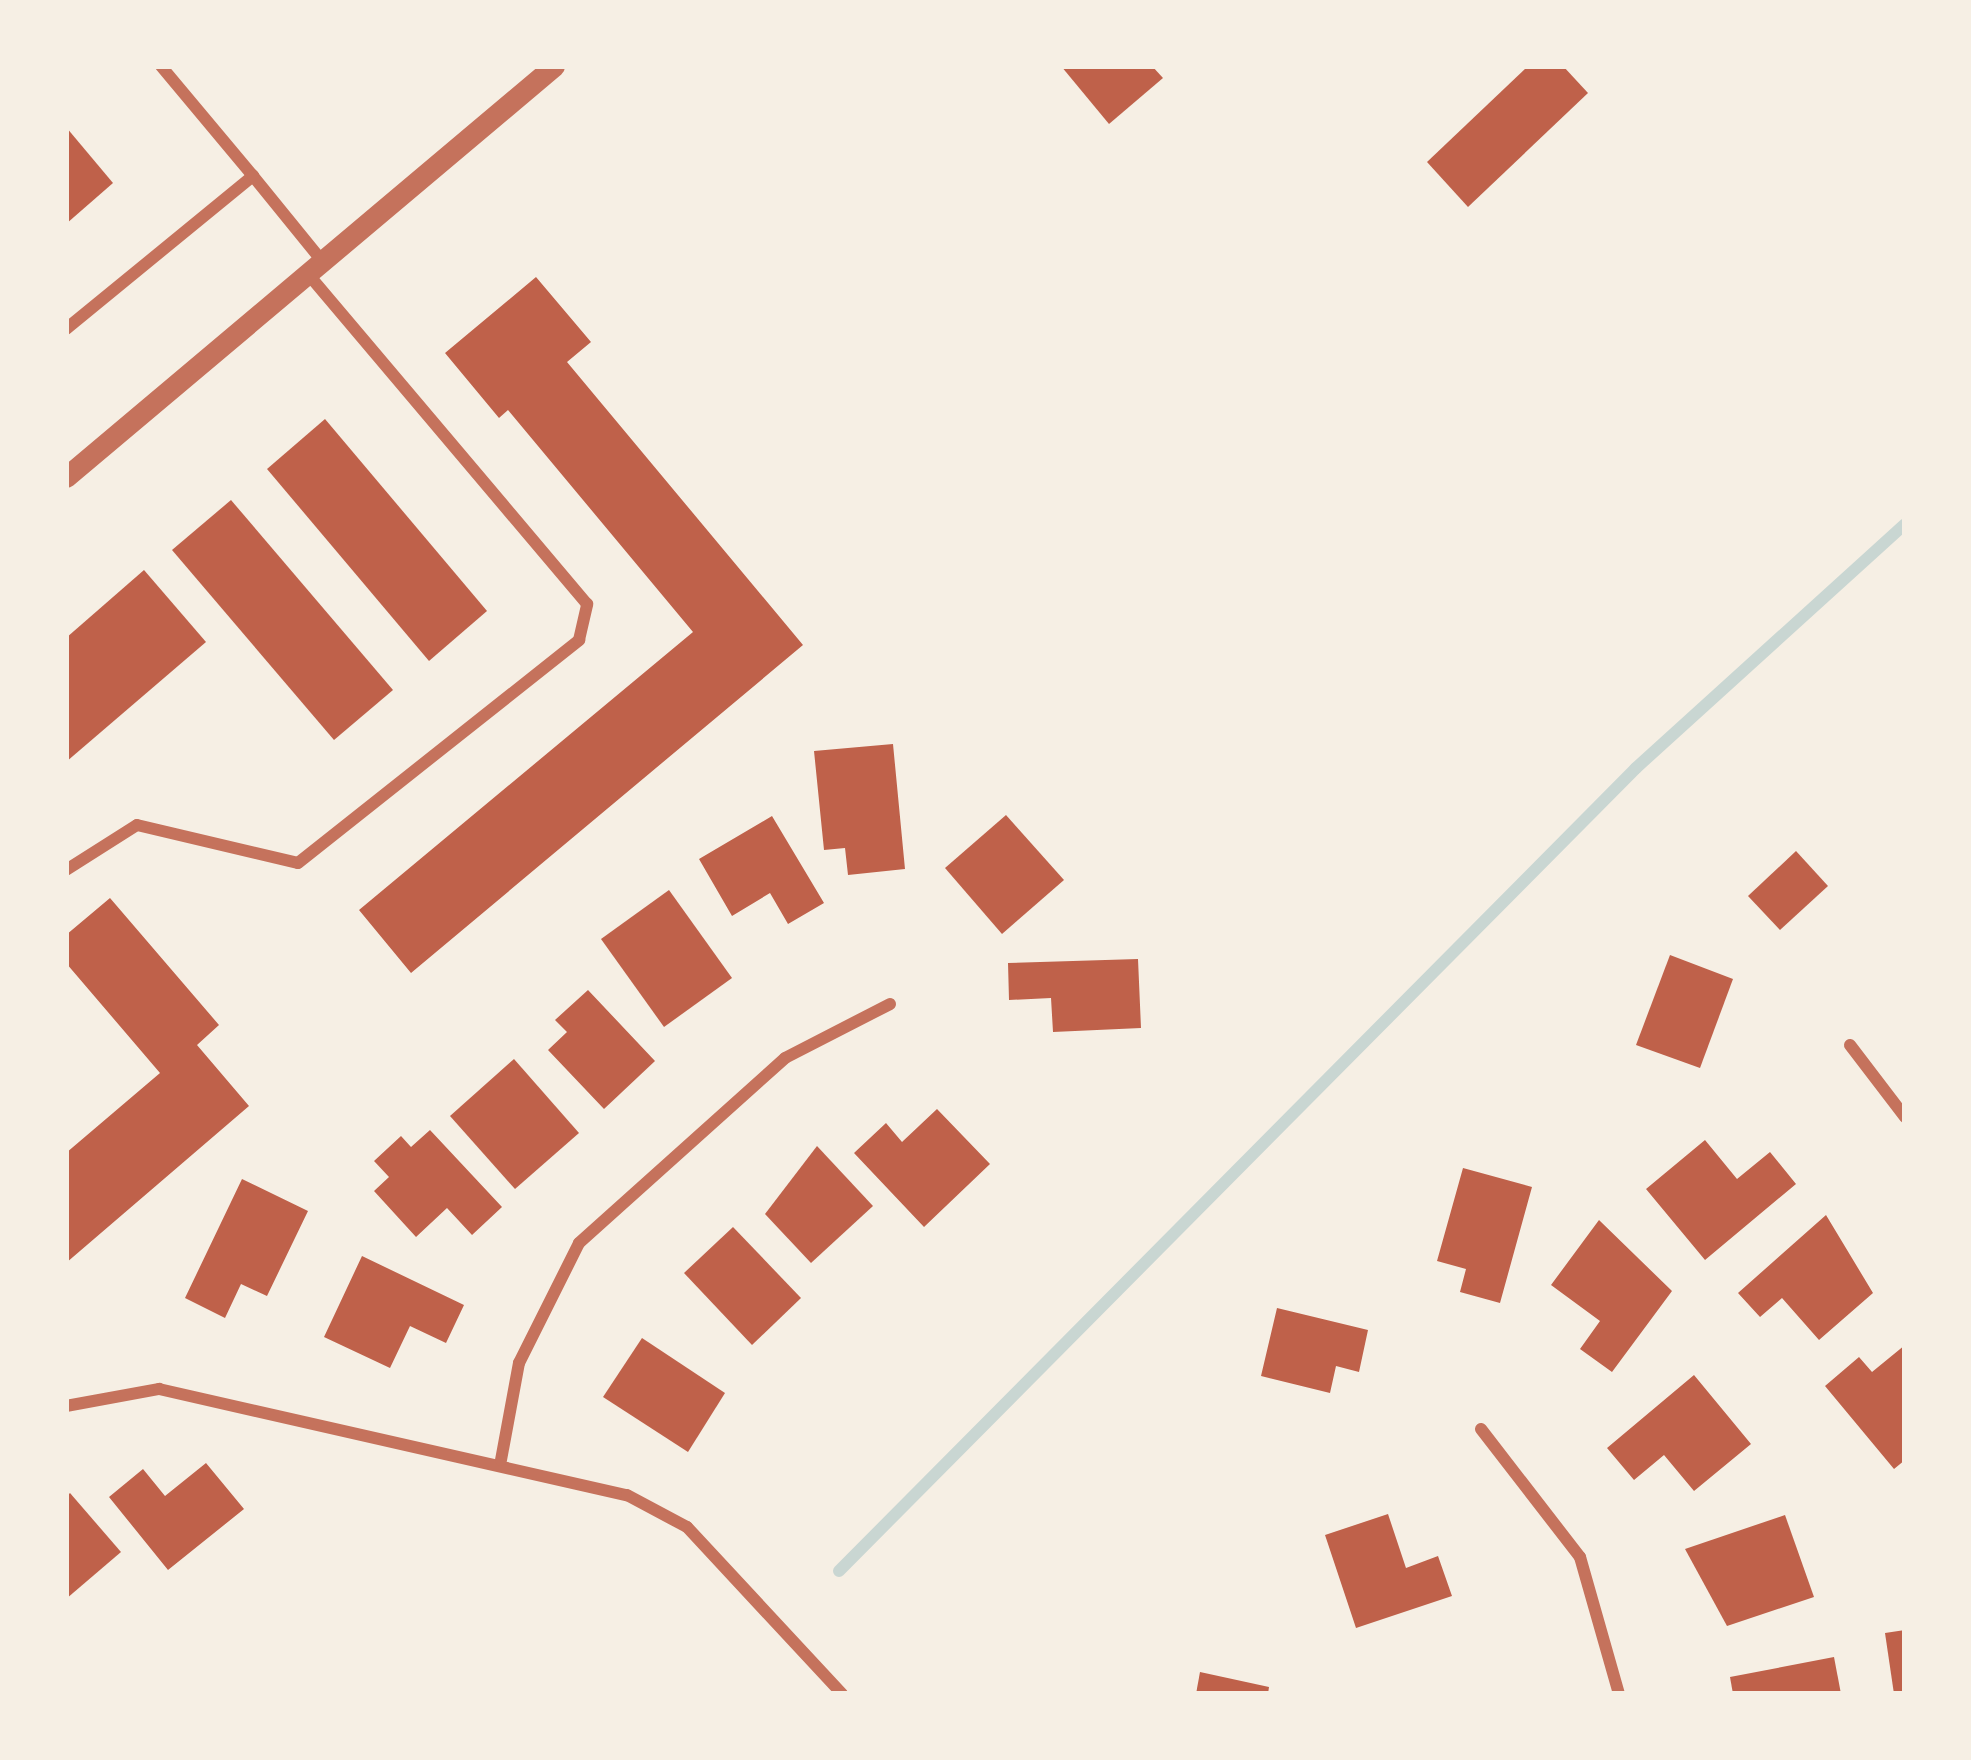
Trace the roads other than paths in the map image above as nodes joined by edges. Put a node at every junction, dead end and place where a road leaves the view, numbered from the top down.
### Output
1 (160, 66) edge
2 (554, 66) edge
3 (253, 176) junction
4 (316, 268) junction
5 (66, 328) edge
6 (66, 477) edge
7 (66, 870) edge
8 (890, 1004) dead end
9 (1850, 1046) dead end
10 (1905, 1117) edge
11 (66, 1406) edge
12 (1481, 1429) dead end
13 (501, 1460) junction
14 (842, 1694) edge
15 (1619, 1694) edge

1 - 3 street
2 - 4 street
3 - 4 street
3 - 5 street
4 - 6 street
4 - 7 street
8 - 13 street
9 - 10 street
11 - 13 street
12 - 15 street
13 - 14 street

